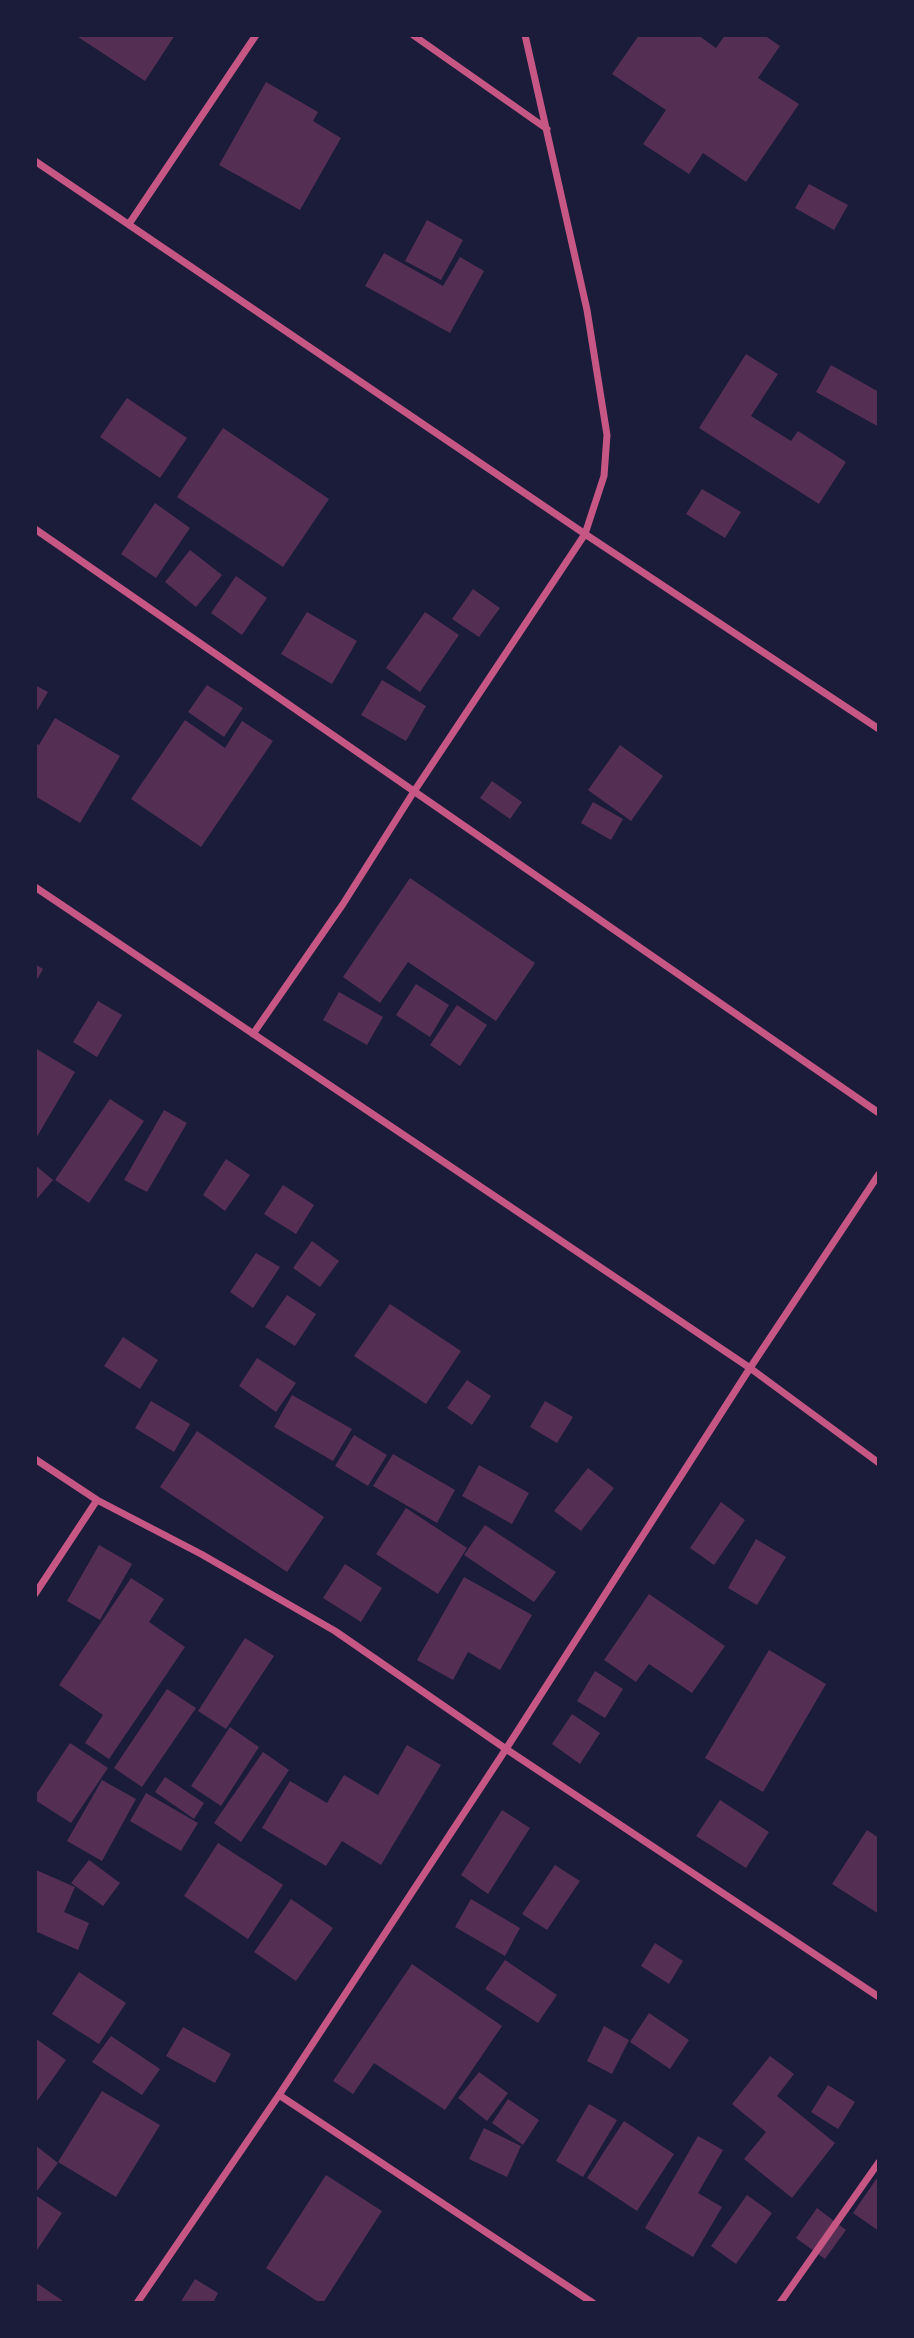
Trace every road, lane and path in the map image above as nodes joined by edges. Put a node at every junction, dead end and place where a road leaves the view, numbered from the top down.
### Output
1 (256, 35) edge
2 (413, 35) edge
3 (526, 35) edge
4 (548, 129) junction
5 (35, 161) edge
6 (129, 224) junction
7 (35, 529) edge
8 (585, 534) junction
9 (879, 729) edge
10 (413, 793) junction
11 (35, 887) edge
12 (253, 1034) junction
13 (879, 1113) edge
14 (879, 1174) edge
15 (750, 1368) junction
16 (35, 1459) edge
17 (879, 1463) edge
18 (97, 1500) junction
19 (35, 1594) edge
20 (506, 1749) junction
21 (879, 1997) edge
22 (279, 2095) junction
23 (879, 2162) edge
24 (137, 2303) edge
25 (593, 2303) edge
26 (780, 2303) edge

1 - 6 street
2 - 4 street
3 - 4 street
4 - 8 street
5 - 6 street
6 - 8 street
7 - 10 street
8 - 9 street
8 - 10 street
10 - 12 street
10 - 13 street
11 - 12 street
12 - 15 street
14 - 15 street
15 - 17 street
15 - 20 street
16 - 18 street
18 - 19 street
18 - 20 street
20 - 21 street
20 - 22 street
22 - 24 street
22 - 25 street
23 - 26 street

